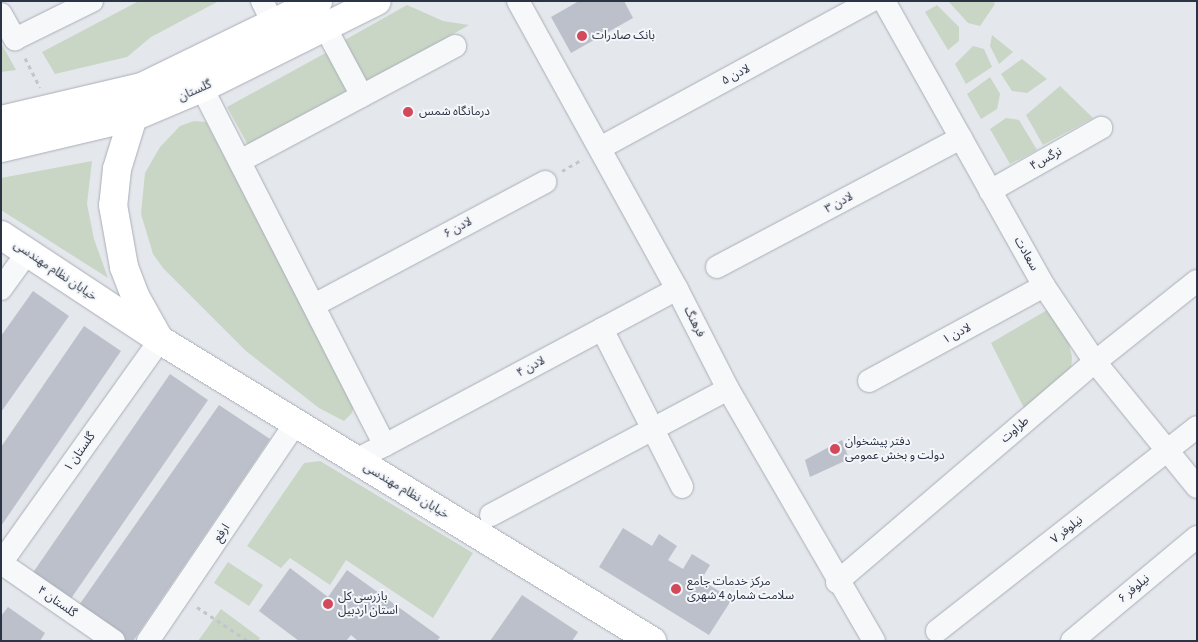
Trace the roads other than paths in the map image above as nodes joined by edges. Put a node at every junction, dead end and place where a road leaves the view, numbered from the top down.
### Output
1 (92, 1) edge
2 (262, 1) edge
3 (318, 1) edge
4 (377, 1) edge
5 (518, 1) edge
6 (871, 1) edge
7 (884, 1) edge
8 (1, 14) edge
9 (274, 25) junction
10 (325, 27) junction
11 (455, 46) dead end
12 (202, 88) junction
13 (362, 96) junction
14 (133, 117) junction
15 (1, 120) edge
16 (1101, 128) dead end
17 (961, 138) junction
18 (1, 148) edge
19 (600, 148) junction
20 (240, 161) junction
21 (545, 182) road end
22 (990, 191) junction
23 (1, 235) edge
24 (27, 253) junction
25 (717, 267) dead end
26 (1197, 281) edge
27 (1044, 286) junction
28 (1, 289) edge
29 (677, 289) junction
30 (314, 305) junction
31 (602, 329) junction
32 (160, 340) junction
33 (1094, 362) junction
34 (869, 381) dead end
35 (728, 390) junction
36 (295, 424) junction
37 (1197, 427) edge
38 (653, 431) junction
39 (385, 445) junction
40 (1168, 451) junction
41 (356, 460) junction
42 (682, 487) dead end
43 (1197, 487) edge
44 (491, 515) dead end
45 (1197, 537) edge
46 (1, 563) edge
47 (837, 582) junction
48 (937, 631) dead end
49 (649, 640) edge
50 (114, 641) edge
51 (148, 641) edge
52 (874, 641) edge
53 (1072, 641) edge

1 - 8 street
2 - 9 street
3 - 9 street, گلستان
4 - 10 street, گلستان
5 - 19 street, فرهنگ
6 - 19 street, لادن ۵
7 - 17 street, سعادت
9 - 15 street, گلستان
10 - 12 street, گلستان
10 - 13 street
11 - 13 street
12 - 14 street, گلستان
12 - 20 street
13 - 20 street
14 - 18 street, گلستان
14 - 32 street, خیابان نظام مهندسی
16 - 22 street, نرگس۴
17 - 22 street, سعادت
17 - 25 street, لادن ۳
19 - 29 street, فرهنگ
20 - 30 street
21 - 30 street, لادن ۶
22 - 27 street, سعادت
23 - 24 street, خیابان نظام مهندسی
24 - 28 street
24 - 32 street, خیابان نظام مهندسی
26 - 33 street, طراوت
27 - 33 street, سعادت
27 - 34 street, لادن ۱
29 - 31 street, لادن ۴
29 - 35 street, فرهنگ
30 - 39 street
31 - 38 street
31 - 39 street, لادن ۴
32 - 36 street, خیابان نظام مهندسی
32 - 46 street, گلستان ۱
33 - 40 street, سعادت
33 - 47 street, طراوت
35 - 38 street
35 - 47 street, فرهنگ
36 - 41 street, خیابان نظام مهندسی
36 - 51 street, ارفع
37 - 40 street, نیلوفر ۷
38 - 42 street
38 - 44 street
39 - 41 street, لادن ۴
40 - 43 street, سعادت
40 - 48 street, نیلوفر ۷
41 - 49 street, خیابان نظام مهندسی
45 - 53 street, نیلوفر ۶
46 - 50 street, گلستان ۴
47 - 52 street, فرهنگ

